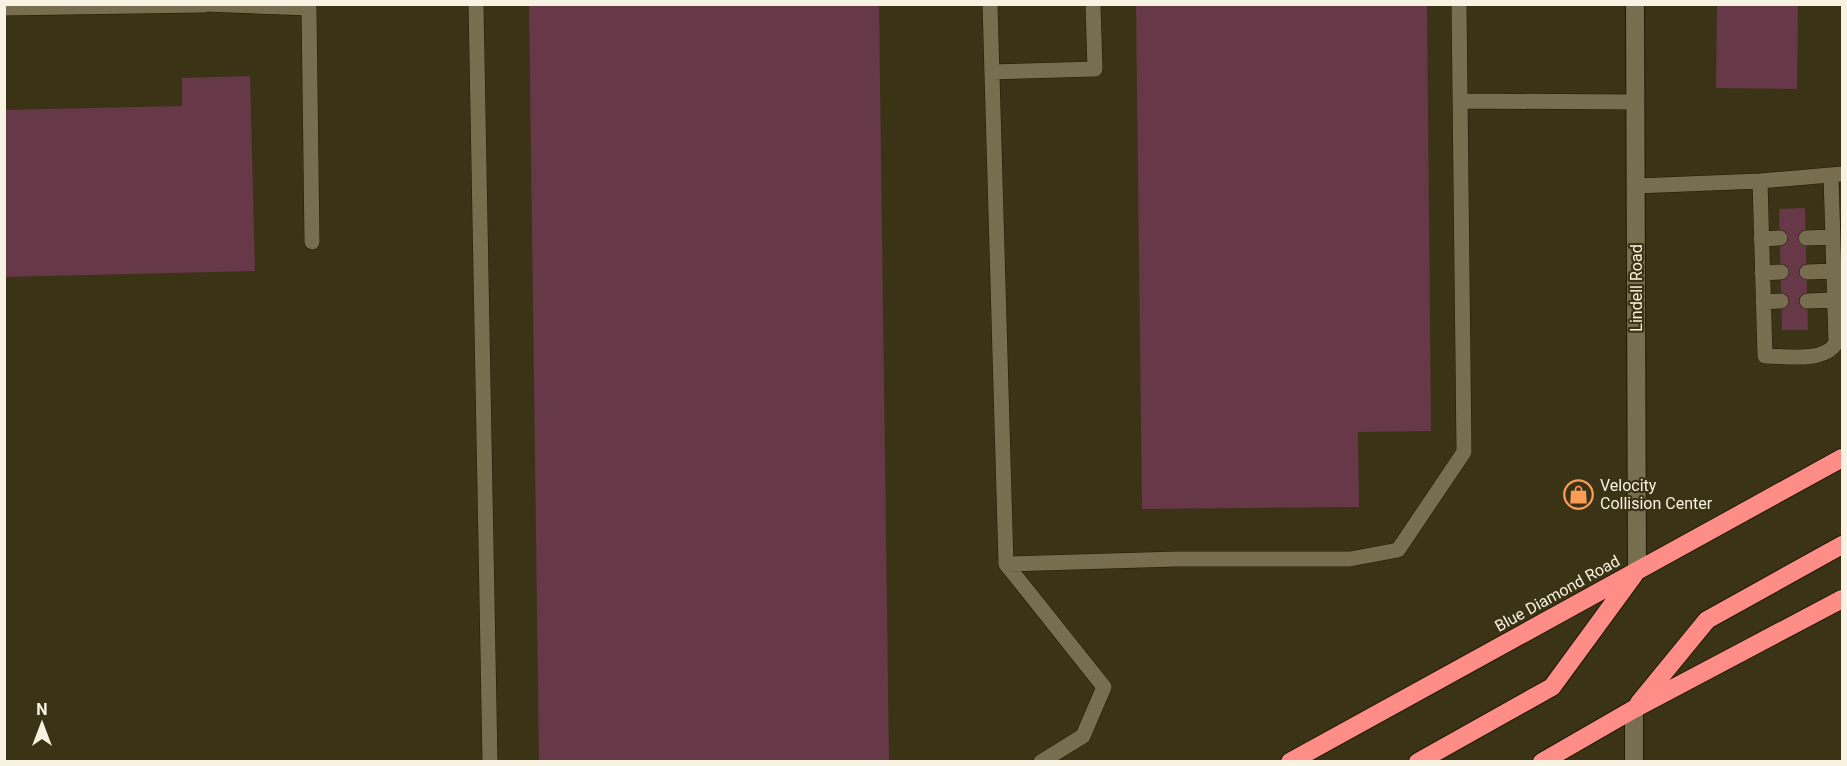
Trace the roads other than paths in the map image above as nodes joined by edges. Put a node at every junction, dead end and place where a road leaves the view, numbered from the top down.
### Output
1 (476, 4) edge
2 (990, 4) edge
3 (1093, 4) edge
4 (1459, 4) edge
5 (1635, 4) edge
6 (204, 5) edge
7 (4, 8) edge
8 (992, 72) junction
9 (1460, 100) junction
10 (1635, 102) junction
11 (1837, 174) edge
12 (1760, 181) junction
13 (1636, 186) junction
14 (1833, 237) junction
15 (1780, 238) dead end
16 (1806, 238) dead end
17 (1761, 239) junction
18 (312, 242) dead end
19 (1834, 271) junction
20 (1780, 272) dead end
21 (1807, 272) dead end
22 (1762, 273) junction
23 (1834, 300) junction
24 (1781, 301) dead end
25 (1808, 301) dead end
26 (1763, 302) junction
27 (1842, 458) edge
28 (1842, 545) edge
29 (1006, 564) junction
30 (1637, 571) junction
31 (1842, 599) edge
32 (1634, 709) junction
33 (490, 762) edge
34 (1041, 762) edge
35 (1290, 762) edge
36 (1418, 762) edge
37 (1542, 762) edge
38 (1634, 762) edge

1 - 33 lane
2 - 8 lane
3 - 8 lane
4 - 9 lane
5 - 10 street, Lindell Road
6 - 7 lane
6 - 18 lane
8 - 29 lane
9 - 10 lane
9 - 29 lane
10 - 13 street, Lindell Road
11 - 12 lane
11 - 14 lane
12 - 13 lane
12 - 17 lane
13 - 30 street, Lindell Road
14 - 16 lane
14 - 19 lane
15 - 17 lane
17 - 22 lane
19 - 21 lane
19 - 23 lane
20 - 22 lane
22 - 26 lane
23 - 25 lane
23 - 26 lane
24 - 26 lane
27 - 30 highway, Blue Diamond Road
28 - 32 highway
29 - 34 lane
30 - 35 highway, Blue Diamond Road
30 - 36 highway
31 - 32 highway
32 - 37 highway
32 - 38 street

